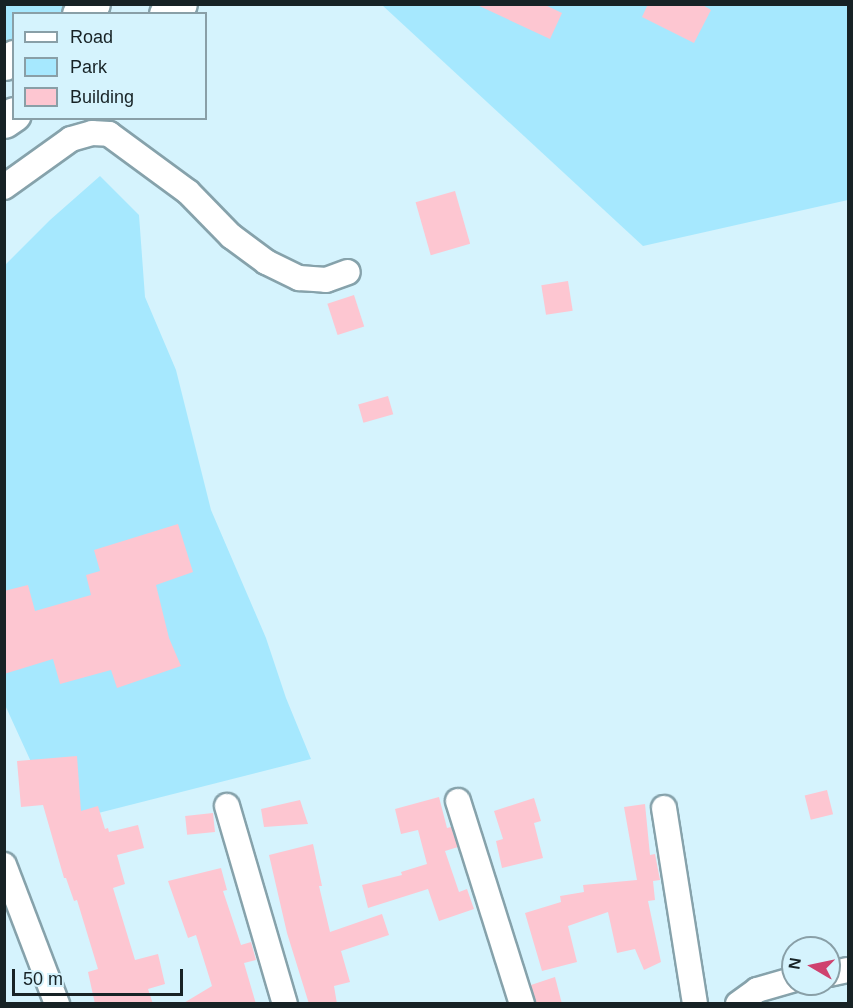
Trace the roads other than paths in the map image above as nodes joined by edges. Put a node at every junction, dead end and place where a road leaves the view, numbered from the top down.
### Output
1 (4, 187) edge
2 (348, 272) dead end
3 (458, 801) dead end
4 (227, 806) dead end
5 (664, 808) dead end
6 (4, 865) edge
7 (781, 983) edge
8 (57, 1004) edge
9 (285, 1004) edge
10 (522, 1004) edge
11 (694, 1004) edge
12 (738, 1004) edge

1 - 2 street
3 - 10 street
4 - 9 street
5 - 11 street
6 - 8 street
7 - 12 street

